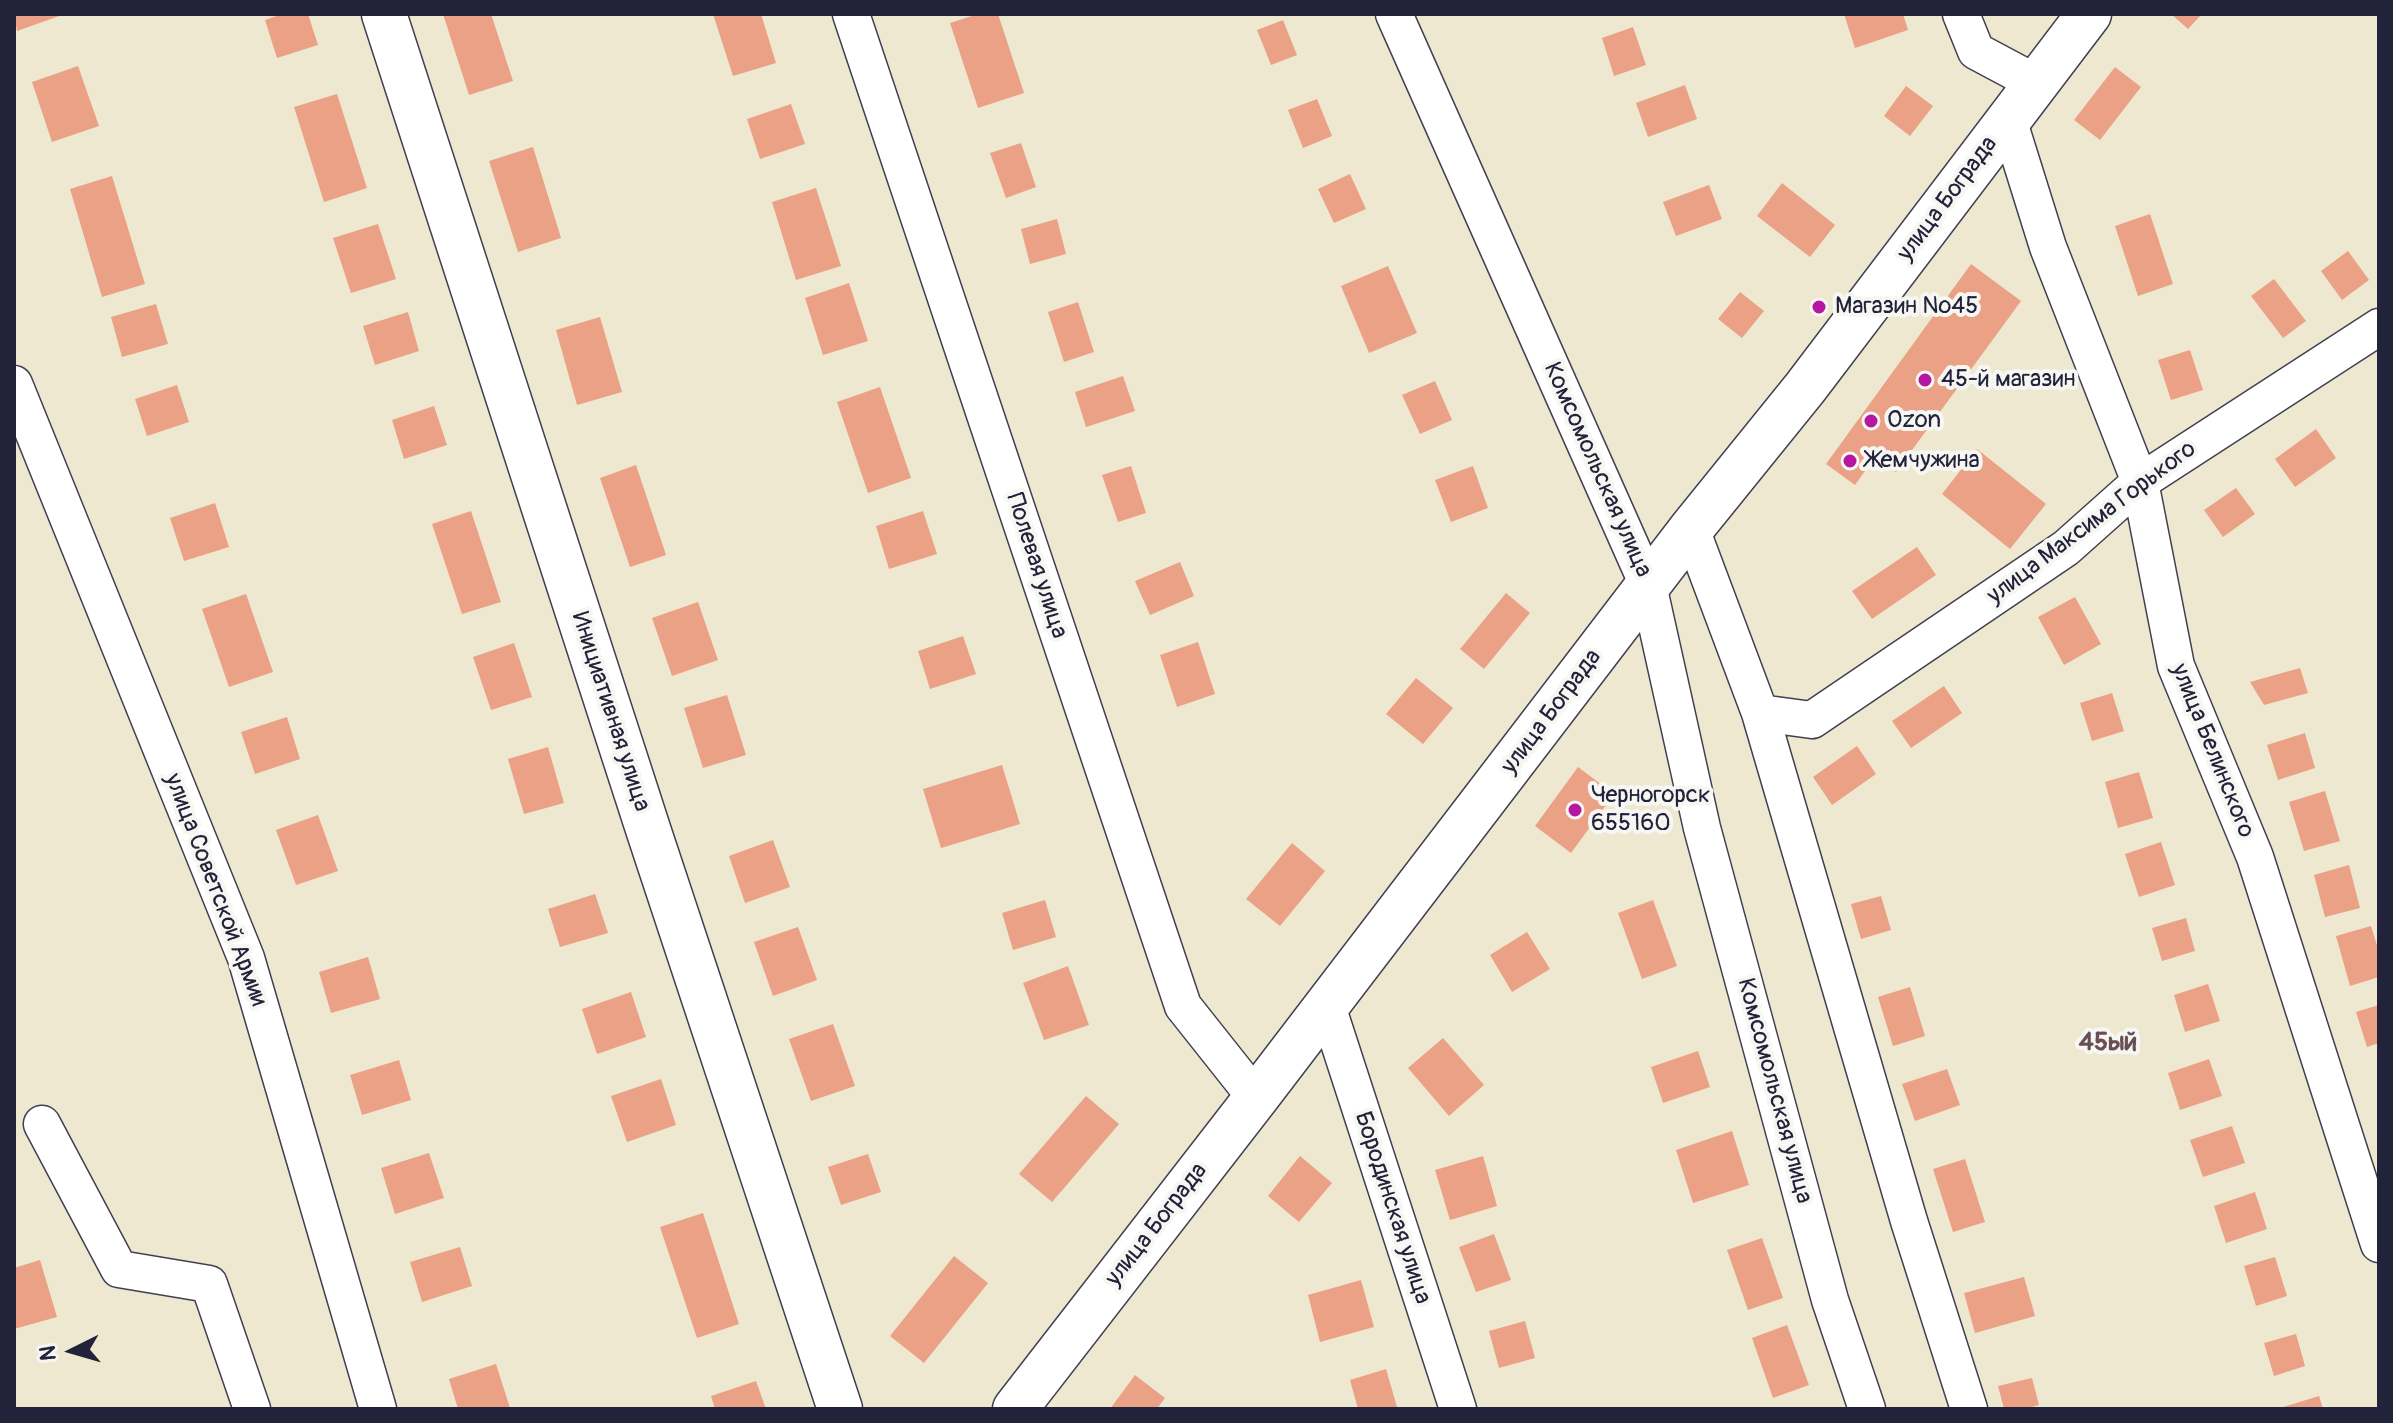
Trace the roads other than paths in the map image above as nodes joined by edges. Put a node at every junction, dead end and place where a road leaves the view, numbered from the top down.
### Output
1 (384, 14) edge
2 (851, 14) edge
3 (1394, 14) edge
4 (1961, 14) edge
5 (2089, 14) edge
6 (2036, 83) junction
7 (2008, 119) junction
8 (2379, 327) edge
9 (14, 384) edge
10 (2140, 482) junction
11 (1691, 529) junction
12 (1648, 585) junction
13 (1760, 713) junction
14 (1327, 1006) junction
15 (1256, 1098) junction
16 (42, 1124) dead end
17 (2379, 1244) edge
18 (1024, 1404) edge
19 (252, 1409) edge
20 (378, 1409) edge
21 (840, 1409) edge
22 (1458, 1409) edge
23 (1867, 1409) edge
24 (1969, 1409) edge

1 - 21 main road, Инициативная улица
2 - 15 street, Полевая улица
3 - 12 street, Комсомольская улица
4 - 6 street
5 - 6 main road, улица Бограда
6 - 7 main road, улица Бограда
7 - 10 street, улица Белинского
7 - 11 main road, улица Бограда
8 - 10 street, улица Максима Горького
9 - 20 street, улица Советской Армии
10 - 13 street, улица Максима Горького
10 - 17 street, улица Белинского
11 - 12 main road, улица Бограда
11 - 13 street
12 - 14 main road, улица Бограда
12 - 23 street, Комсомольская улица
13 - 24 street
14 - 15 main road, улица Бограда
14 - 22 street, Бородинская улица
15 - 18 main road, улица Бограда
16 - 19 street

